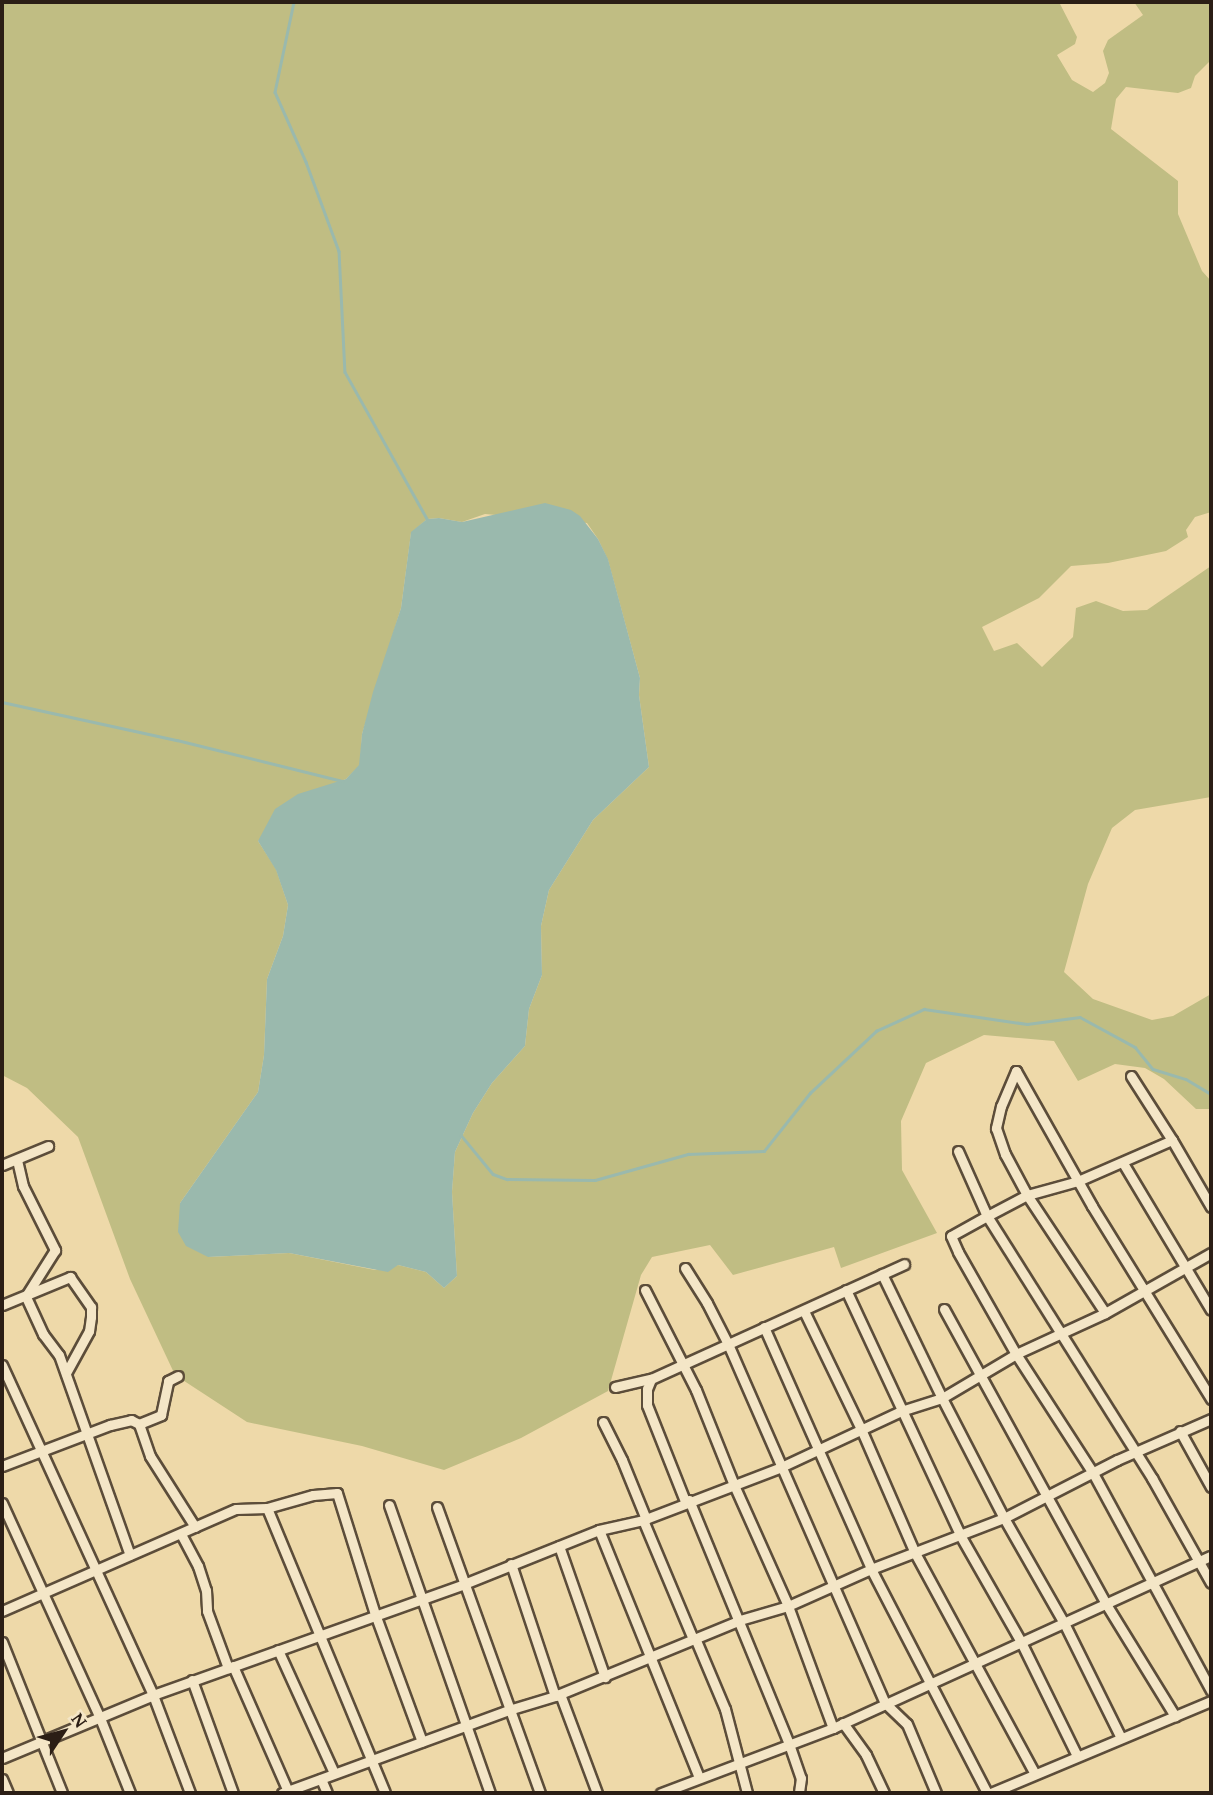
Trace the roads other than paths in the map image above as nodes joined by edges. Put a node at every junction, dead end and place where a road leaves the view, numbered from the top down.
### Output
1 (1131, 1076) dead end
2 (1171, 1140) junction
3 (48, 1146) dead end
4 (958, 1151) dead end
5 (17, 1160) junction
6 (1123, 1163) junction
7 (2, 1166) edge
8 (1078, 1181) junction
9 (1027, 1195) junction
10 (1211, 1207) edge
11 (987, 1216) junction
12 (1211, 1253) edge
13 (904, 1264) dead end
14 (685, 1268) dead end
15 (1187, 1268) junction
16 (882, 1274) junction
17 (1142, 1289) junction
18 (645, 1290) dead end
19 (846, 1290) junction
20 (26, 1297) junction
21 (2, 1305) edge
22 (944, 1309) dead end
23 (1211, 1310) edge
24 (804, 1311) junction
25 (1105, 1313) junction
26 (764, 1327) junction
27 (1060, 1336) junction
28 (728, 1345) junction
29 (1016, 1354) junction
30 (682, 1363) junction
31 (2, 1365) edge
32 (65, 1373) junction
33 (979, 1375) junction
34 (178, 1377) dead end
35 (651, 1379) junction
36 (615, 1387) dead end
37 (942, 1398) junction
38 (1211, 1399) edge
39 (901, 1411) junction
40 (1211, 1419) edge
41 (603, 1422) dead end
42 (139, 1424) junction
43 (861, 1429) junction
44 (1180, 1432) junction
45 (87, 1433) junction
46 (817, 1449) junction
47 (43, 1451) junction
48 (1135, 1452) junction
49 (2, 1466) edge
50 (779, 1468) junction
51 (1093, 1474) junction
52 (734, 1485) junction
53 (1211, 1487) edge
54 (1048, 1496) junction
55 (687, 1501) junction
56 (2, 1503) edge
57 (389, 1505) dead end
58 (437, 1507) dead end
59 (267, 1508) junction
60 (1004, 1518) junction
61 (644, 1520) junction
62 (195, 1527) junction
63 (599, 1530) junction
64 (181, 1534) junction
65 (960, 1535) junction
66 (559, 1546) junction
67 (915, 1553) junction
68 (130, 1555) junction
69 (1211, 1556) edge
70 (1200, 1561) junction
71 (511, 1564) junction
72 (95, 1569) junction
73 (871, 1569) junction
74 (1152, 1582) junction
75 (1211, 1583) edge
76 (464, 1584) junction
77 (833, 1587) junction
78 (44, 1592) junction
79 (421, 1599) junction
80 (1106, 1604) junction
81 (789, 1606) junction
82 (2, 1611) edge
83 (375, 1614) junction
84 (740, 1620) junction
85 (1064, 1623) junction
86 (320, 1634) junction
87 (694, 1638) junction
88 (2, 1642) edge
89 (1021, 1642) junction
90 (278, 1650) junction
91 (648, 1656) junction
92 (976, 1663) junction
93 (230, 1667) junction
94 (605, 1677) junction
95 (192, 1680) junction
96 (931, 1683) junction
97 (1211, 1690) edge
98 (153, 1695) junction
99 (557, 1695) junction
100 (1211, 1701) edge
101 (885, 1703) junction
102 (512, 1709) junction
103 (1175, 1716) junction
104 (100, 1718) junction
105 (843, 1723) junction
106 (467, 1725) junction
107 (833, 1728) junction
108 (1121, 1738) junction
109 (43, 1742) junction
110 (422, 1742) junction
111 (789, 1744) junction
112 (1077, 1756) junction
113 (2, 1758) edge
114 (373, 1759) junction
115 (740, 1763) junction
116 (334, 1773) junction
117 (1035, 1774) junction
118 (699, 1778) junction
119 (2, 1779) edge
120 (321, 1779) junction
121 (285, 1792) edge
122 (8, 1793) edge
123 (62, 1793) edge
124 (130, 1793) edge
125 (190, 1793) edge
126 (233, 1793) edge
127 (327, 1793) edge
128 (385, 1793) edge
129 (490, 1793) edge
130 (540, 1793) edge
131 (597, 1793) edge
132 (661, 1793) edge
133 (747, 1793) edge
134 (799, 1793) edge
135 (884, 1793) edge
136 (936, 1793) edge
137 (989, 1793) edge

1 - 2 street
2 - 6 street
2 - 10 street
3 - 5 street
4 - 11 street
5 - 7 street
5 - 20 street
6 - 8 street
6 - 15 street
8 - 9 street
8 - 9 street
8 - 17 street
9 - 11 street
9 - 25 street
11 - 27 street
11 - 29 street
12 - 15 street
13 - 16 street
14 - 28 street
15 - 17 street
15 - 23 street
16 - 19 street
16 - 37 street
17 - 25 street
17 - 38 street
18 - 30 street
19 - 24 street
19 - 39 street
20 - 21 street
20 - 32 street
20 - 32 street
22 - 33 street
24 - 26 street
24 - 43 street
25 - 27 street
26 - 28 street
26 - 46 street
27 - 29 street
27 - 48 street
28 - 30 street
28 - 50 street
29 - 33 street
29 - 51 street
30 - 35 street
30 - 52 street
31 - 47 street
32 - 45 street
33 - 37 street
33 - 54 street
34 - 42 street
35 - 36 street
35 - 55 street
37 - 39 street
37 - 60 street
39 - 43 street
39 - 65 street
40 - 44 street
41 - 61 street
42 - 45 street
42 - 62 street
43 - 46 street
43 - 67 street
44 - 48 street
44 - 53 street
45 - 47 street
45 - 68 street
46 - 50 street
46 - 73 street
47 - 49 street
47 - 72 street
48 - 51 street
48 - 70 street
50 - 52 street
50 - 77 street
51 - 54 street
51 - 74 street
52 - 55 street
52 - 81 street
54 - 60 street
54 - 80 street
55 - 61 street
55 - 84 street
56 - 78 street
57 - 79 street
58 - 76 street
59 - 62 street
59 - 83 street
59 - 86 street
60 - 65 street
60 - 85 street
61 - 63 street
61 - 87 street
62 - 64 street
63 - 66 street
63 - 91 street
64 - 68 street
64 - 93 street
65 - 67 street
65 - 89 street
66 - 71 street
66 - 94 street
67 - 73 street
67 - 92 street
68 - 72 street
69 - 70 street
70 - 74 street
70 - 75 street
71 - 76 street
71 - 99 street
72 - 78 street
72 - 98 street
73 - 77 street
73 - 96 street
74 - 80 street
74 - 97 street
76 - 79 street
76 - 102 street
77 - 81 street
77 - 101 street
78 - 82 street
78 - 104 street
79 - 83 street
79 - 106 street
80 - 85 street
80 - 103 street
81 - 84 street
81 - 107 street
83 - 86 street
83 - 110 street
84 - 87 street
84 - 111 street
85 - 89 street
85 - 108 street
86 - 90 street
86 - 114 street
87 - 91 street
87 - 115 street
88 - 109 street
89 - 92 street
89 - 112 street
90 - 93 street
90 - 116 street
91 - 94 street
91 - 118 street
92 - 96 street
92 - 117 street
93 - 95 street
93 - 121 street
94 - 99 street
95 - 98 street
95 - 126 street
96 - 101 street
96 - 137 street
98 - 104 street
98 - 125 street
99 - 102 street
99 - 131 street
100 - 103 street
101 - 105 street
101 - 136 street
102 - 106 street
102 - 130 street
103 - 108 street
104 - 109 street
104 - 124 street
105 - 107 street
105 - 135 street
106 - 110 street
106 - 129 street
107 - 111 street
108 - 112 street
109 - 113 street
109 - 123 street
110 - 114 street
111 - 115 street
111 - 134 street
112 - 117 street
114 - 116 street
114 - 128 street
115 - 118 street
115 - 133 street
116 - 120 street
117 - 137 street
118 - 132 street
119 - 122 street
120 - 121 street
120 - 127 street

